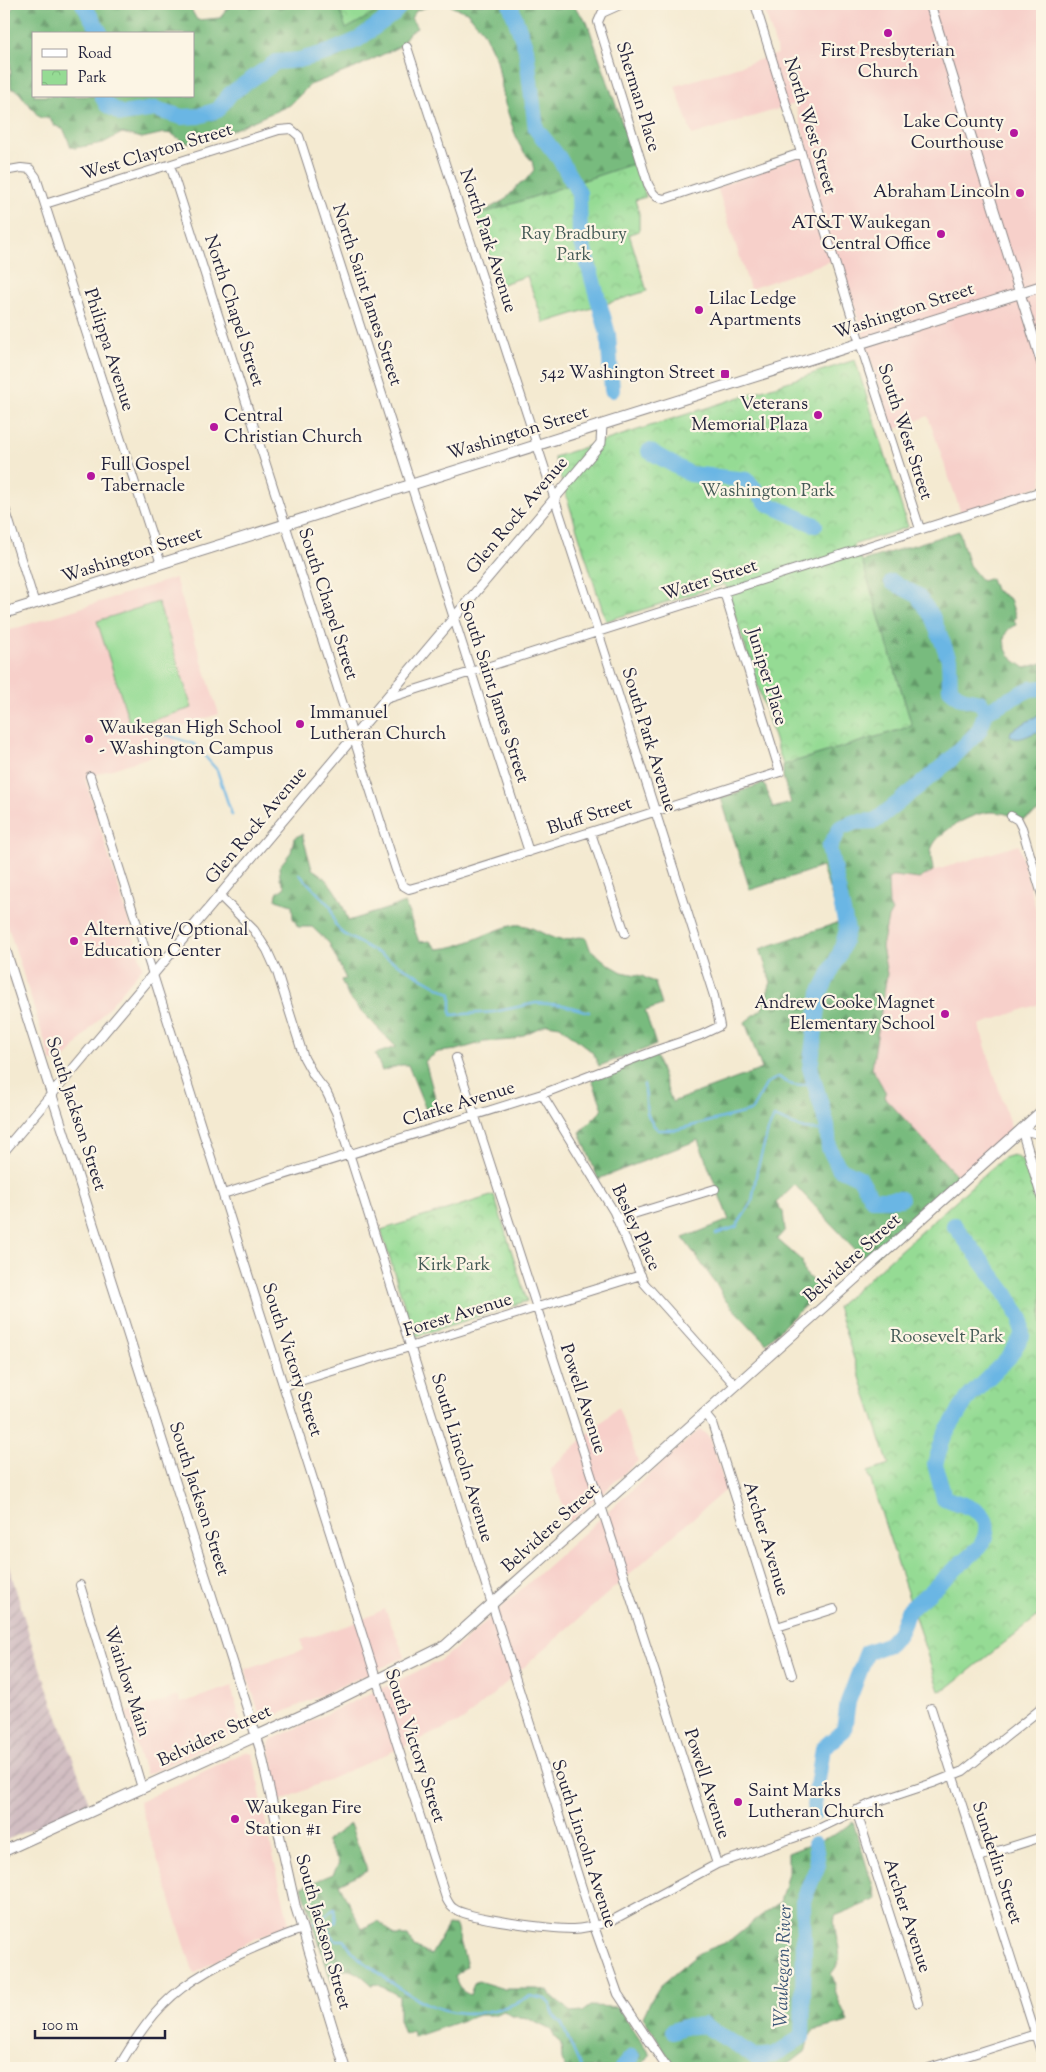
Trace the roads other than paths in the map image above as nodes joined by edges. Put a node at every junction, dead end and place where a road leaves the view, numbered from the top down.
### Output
1 (620, 4) edge
2 (755, 4) edge
3 (930, 4) edge
4 (407, 47) dead end
5 (279, 130) joint
6 (801, 153) junction
7 (170, 165) junction
8 (5, 171) edge
9 (45, 204) junction
10 (1042, 286) edge
11 (1020, 293) junction
12 (860, 343) junction
13 (1042, 364) edge
14 (602, 425) junction
15 (538, 445) junction
16 (411, 485) junction
17 (1042, 491) edge
18 (555, 498) junction
19 (4, 505) edge
20 (286, 524) junction
21 (920, 529) junction
22 (161, 564) junction
23 (724, 592) junction
24 (35, 604) junction
25 (4, 613) edge
26 (454, 619) junction
27 (598, 632) junction
28 (471, 672) junction
29 (386, 699) junction
30 (354, 738) junction
31 (780, 772) joint
32 (90, 776) dead end
33 (654, 812) junction
34 (1011, 816) dead end
35 (591, 833) junction
36 (529, 852) junction
37 (409, 889) joint
38 (1042, 895) edge
39 (220, 896) junction
40 (624, 933) dead end
41 (4, 945) edge
42 (152, 976) junction
43 (701, 1035) joint
44 (456, 1058) dead end
45 (542, 1094) junction
46 (52, 1095) junction
47 (1042, 1111) edge
48 (474, 1115) junction
49 (1022, 1130) junction
50 (1042, 1135) edge
51 (4, 1151) edge
52 (350, 1154) junction
53 (715, 1188) dead end
54 (223, 1194) junction
55 (1042, 1198) edge
56 (617, 1219) junction
57 (641, 1275) junction
58 (537, 1307) junction
59 (411, 1346) junction
60 (735, 1385) junction
61 (284, 1386) junction
62 (704, 1413) junction
63 (600, 1507) junction
64 (80, 1586) dead end
65 (491, 1605) junction
66 (834, 1609) dead end
67 (777, 1627) junction
68 (792, 1675) dead end
69 (377, 1679) junction
70 (931, 1708) dead end
71 (1042, 1708) edge
72 (256, 1736) junction
73 (953, 1776) junction
74 (142, 1788) junction
75 (856, 1810) junction
76 (1042, 1837) edge
77 (4, 1851) edge
78 (979, 1857) junction
79 (717, 1864) junction
80 (594, 1926) junction
81 (302, 1929) junction
82 (918, 2003) dead end
83 (1039, 2033) edge
84 (1042, 2055) edge
85 (118, 2068) edge
86 (345, 2068) edge
87 (667, 2068) edge
88 (929, 2068) edge

1 - 6 street, Sherman Place
2 - 6 street, North West Street
3 - 11 street
4 - 15 street, North Park Avenue
5 - 7 street, West Clayton Street
5 - 16 street, North Saint James Street
6 - 12 street, North West Street
7 - 9 street, West Clayton Street
7 - 20 street, North Chapel Street
8 - 9 street, Philippa Avenue
9 - 22 street, Philippa Avenue
10 - 11 main road, Washington Street
11 - 12 main road, Washington Street
11 - 13 street
12 - 14 main road, Washington Street
12 - 21 street, South West Street
14 - 15 main road, Washington Street
14 - 18 street, Glen Rock Avenue
15 - 16 main road, Washington Street
15 - 18 street, South Park Avenue
16 - 20 main road, Washington Street
16 - 26 street, South Saint James Street
17 - 21 street, Water Street
18 - 26 street, Glen Rock Avenue
18 - 27 street, South Park Avenue
19 - 24 street
20 - 22 main road, Washington Street
20 - 30 street, South Chapel Street
21 - 23 street, Water Street
22 - 24 main road, Washington Street
23 - 27 street, Water Street
23 - 31 street, Juniper Place
24 - 25 main road, Washington Street
26 - 28 street, South Saint James Street
26 - 29 street, Glen Rock Avenue
27 - 28 street, Water Street
27 - 33 street, South Park Avenue
28 - 29 street, Water Street
28 - 36 street, South Saint James Street
29 - 30 street, Glen Rock Avenue
30 - 37 street, South Chapel Street
30 - 39 street, Glen Rock Avenue
31 - 33 street, Bluff Street
32 - 42 street, South Victory Street
33 - 35 street, Bluff Street
33 - 43 street, South Park Avenue
34 - 38 street
35 - 36 street, Bluff Street
35 - 40 street
36 - 37 street, Bluff Street
39 - 42 street, Glen Rock Avenue
39 - 52 street, South Lincoln Avenue
41 - 46 street, South Jackson Street
42 - 46 street, Glen Rock Avenue
42 - 54 street, South Victory Street
43 - 45 street, Clarke Avenue
44 - 48 street, Powell Avenue
45 - 48 street, Clarke Avenue
45 - 56 street, Besley Place
46 - 51 street, Glen Rock Avenue
46 - 72 street, South Jackson Street
47 - 49 main road, Belvidere Street
48 - 52 street, Clarke Avenue
48 - 58 street, Powell Avenue
49 - 50 street
49 - 55 street
49 - 60 main road, Belvidere Street
52 - 54 street, Clarke Avenue
52 - 59 street, South Lincoln Avenue
53 - 56 street
54 - 61 street, South Victory Street
56 - 57 street, Besley Place
57 - 58 street, Forest Avenue
57 - 60 street, Besley Place
58 - 59 street, Forest Avenue
58 - 63 street, Powell Avenue
59 - 61 street, Forest Avenue
59 - 65 street, South Lincoln Avenue
60 - 62 main road, Belvidere Street
61 - 69 street, South Victory Street
62 - 63 main road, Belvidere Street
62 - 67 street, Archer Avenue
63 - 65 main road, Belvidere Street
63 - 79 street, Powell Avenue
64 - 74 street, Wainlow Main
65 - 69 main road, Belvidere Street
65 - 80 street, South Lincoln Avenue
66 - 67 street
67 - 68 street, Archer Avenue
69 - 72 main road, Belvidere Street
69 - 80 street, South Victory Street
70 - 73 street, Sunderlin Street
71 - 73 street, South Victory Street
72 - 74 main road, Belvidere Street
72 - 81 street, South Jackson Street
73 - 75 street, South Victory Street
73 - 78 street, Sunderlin Street
74 - 77 main road, Belvidere Street
75 - 79 street, South Victory Street
75 - 82 street, Archer Avenue
76 - 78 street
78 - 83 street, Sunderlin Street
79 - 80 street, South Victory Street
80 - 87 street, South Lincoln Avenue
81 - 85 street
81 - 86 street, South Jackson Street
83 - 84 street, Sunderlin Street
83 - 88 street

